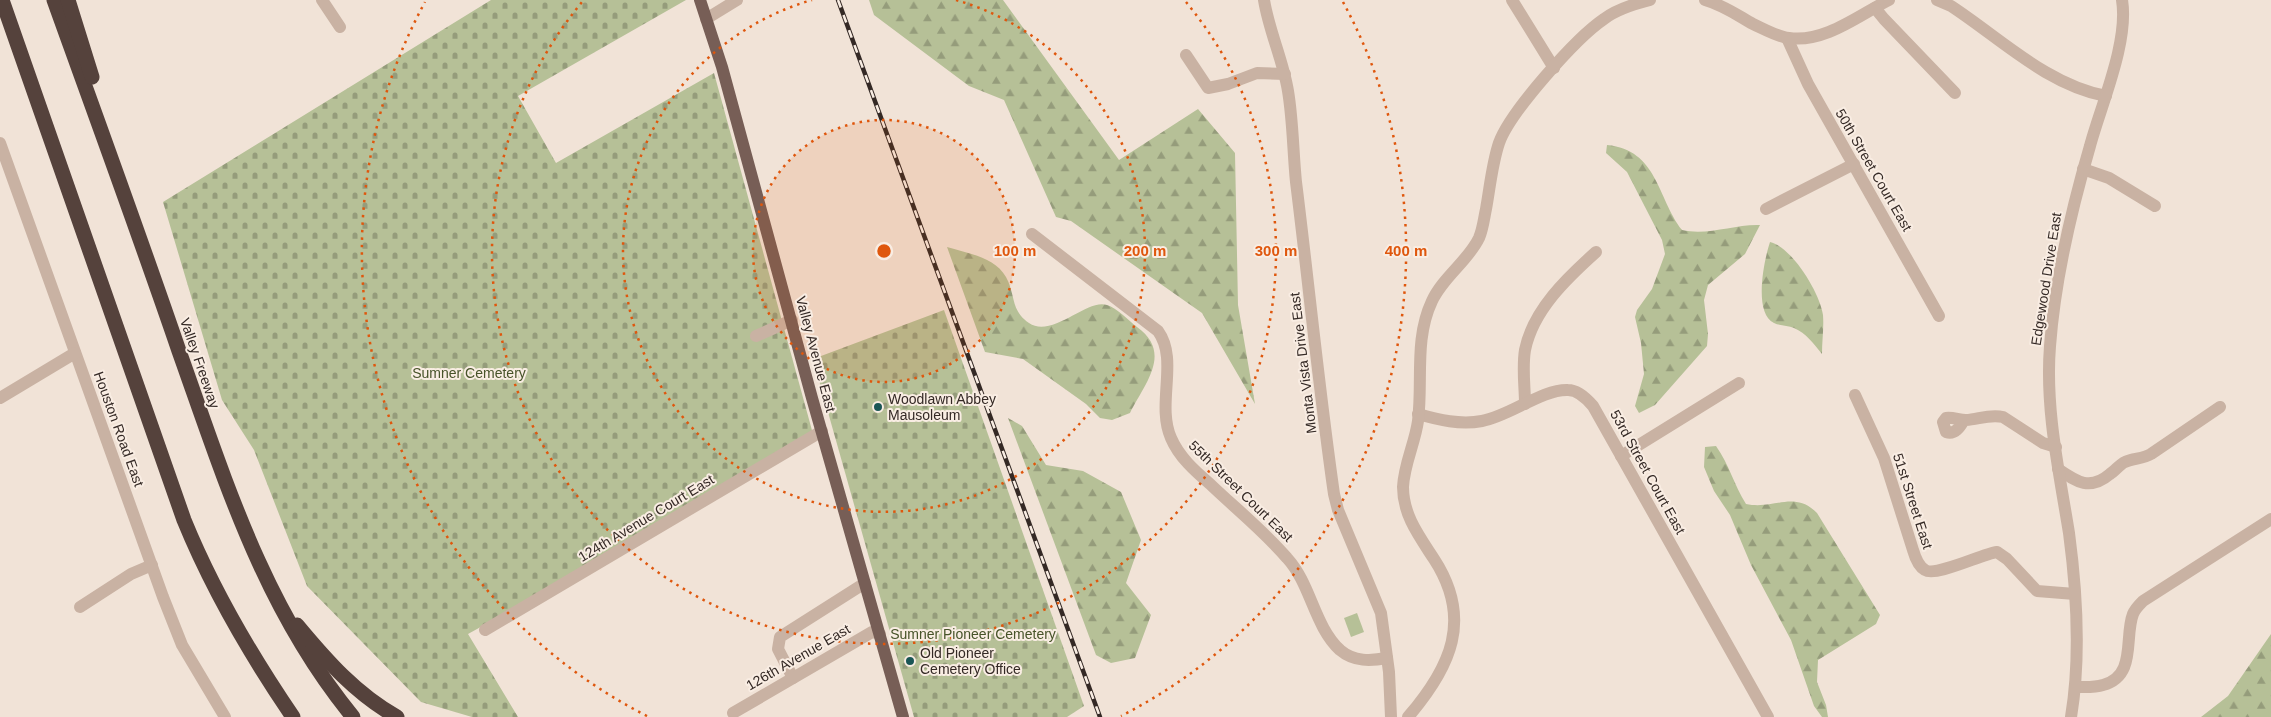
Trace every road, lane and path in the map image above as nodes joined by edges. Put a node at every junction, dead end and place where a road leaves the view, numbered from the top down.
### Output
1 (2, 0) edge
2 (54, 0) edge
3 (68, 0) edge
4 (322, 0) edge
5 (700, 0) edge
6 (737, 0) edge
7 (1264, 0) edge
8 (1512, 0) edge
9 (1705, 0) edge
10 (1889, 0) edge
11 (1937, 0) edge
12 (2122, 0) edge
13 (1644, 1) edge
14 (1875, 8) junction
15 (0, 14) edge
16 (706, 19) junction
17 (340, 27) dead end
18 (1787, 38) junction
19 (1186, 54) dead end
20 (1554, 68) junction
21 (1285, 74) junction
22 (1955, 92) dead end
23 (2106, 96) junction
24 (45, 122) junction
25 (0, 143) edge
26 (1854, 164) junction
27 (2083, 169) junction
28 (2155, 206) dead end
29 (1766, 210) dead end
30 (130, 211) junction
31 (1032, 234) dead end
32 (1596, 252) dead end
33 (1940, 316) dead end
34 (792, 320) junction
35 (756, 336) dead end
36 (75, 353) junction
37 (1739, 383) dead end
38 (1855, 395) dead end
39 (0, 398) edge
40 (1525, 404) junction
41 (2220, 408) dead end
42 (1418, 414) junction
43 (1964, 420) dead end
44 (822, 431) junction
45 (2056, 447) junction
46 (1621, 456) junction
47 (2058, 469) junction
48 (2271, 519) edge
49 (152, 565) junction
50 (865, 584) junction
51 (2075, 594) junction
52 (276, 596) junction
53 (80, 607) dead end
54 (485, 630) dead end
55 (880, 634) junction
56 (1387, 658) junction
57 (793, 678) junction
58 (2076, 687) junction
59 (733, 713) dead end
60 (225, 717) edge
61 (293, 717) edge
62 (353, 717) edge
63 (397, 717) edge
64 (903, 717) edge
65 (1392, 717) edge
66 (1408, 717) edge
67 (1768, 717) edge
68 (2071, 717) edge

1 - 24 highway
2 - 30 highway, Valley Freeway
3 - 30 highway
4 - 17 street
5 - 16 main road, Valley Avenue East
6 - 16 street
7 - 21 street, Monta Vista Drive East
8 - 20 street
9 - 18 street
10 - 14 street
11 - 23 street
12 - 23 street, Edgewood Drive East
13 - 20 street
14 - 18 street
14 - 22 street
15 - 24 highway
16 - 34 main road, Valley Avenue East
18 - 26 street, 50th Street Court East
19 - 21 street
20 - 42 street
21 - 56 street, Monta Vista Drive East
23 - 27 street, Edgewood Drive East
24 - 61 highway
25 - 36 street, Houston Road East
26 - 29 street
26 - 33 street, 50th Street Court East
27 - 28 street
27 - 45 street, Edgewood Drive East
30 - 52 highway, Valley Freeway
31 - 56 street, 55th Street Court East
32 - 40 street
34 - 35 street
34 - 44 main road, Valley Avenue East
36 - 39 street
36 - 49 street, Houston Road East
37 - 46 street
38 - 51 street, 51st Street East
40 - 42 street, 53rd Street Court East
40 - 46 street, 53rd Street Court East
41 - 47 street
42 - 66 street
43 - 45 street
44 - 50 main road, Valley Avenue East
44 - 54 street, 124th Avenue Court East
45 - 47 street, Edgewood Drive East
46 - 67 street, 53rd Street Court East
47 - 51 street, Edgewood Drive East
48 - 58 street
49 - 53 street
49 - 60 street, Houston Road East
50 - 55 main road, Valley Avenue East
50 - 57 street
51 - 58 street, Edgewood Drive East
52 - 62 highway, Valley Freeway
52 - 63 highway
55 - 57 street, 126th Avenue East
55 - 64 main road, Valley Avenue East
56 - 65 street, Monta Vista Drive East
57 - 59 street, 126th Avenue East
58 - 68 street, Edgewood Drive East

